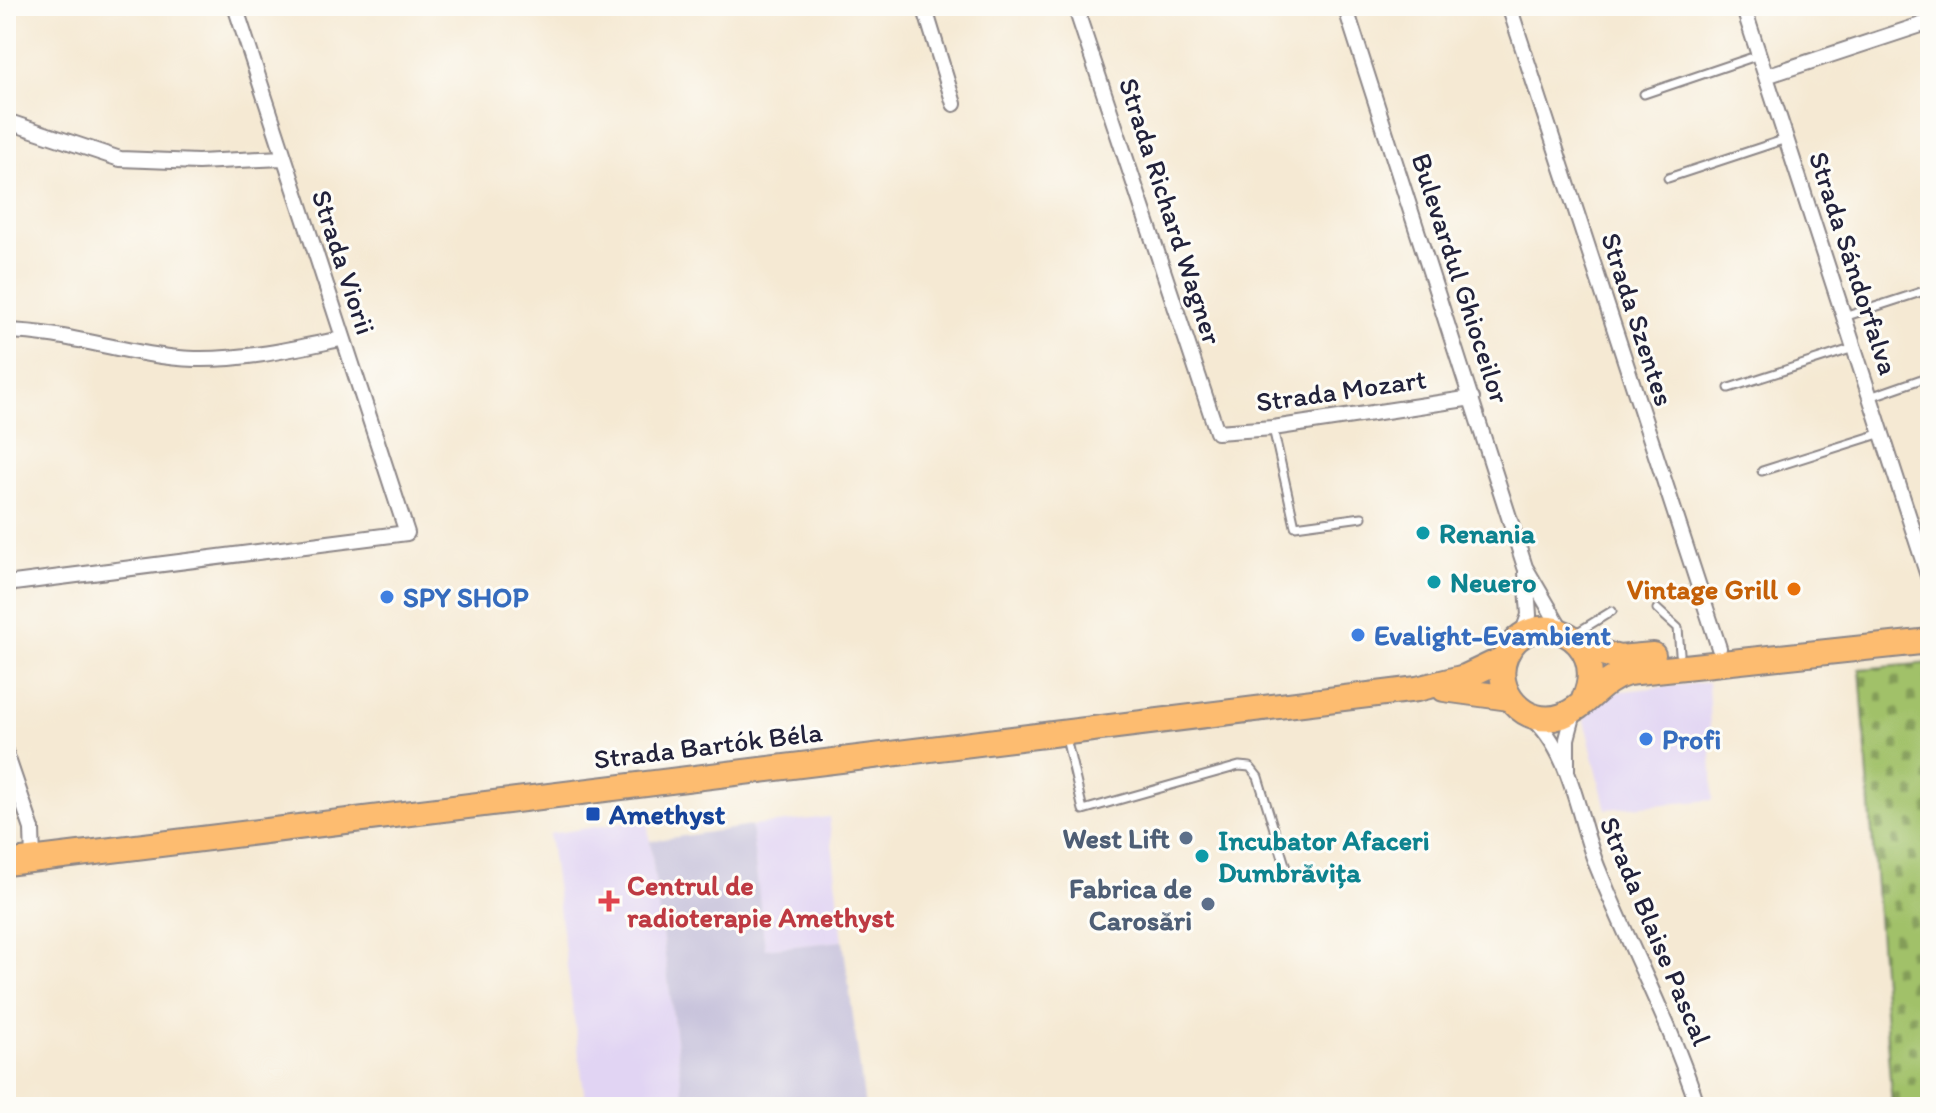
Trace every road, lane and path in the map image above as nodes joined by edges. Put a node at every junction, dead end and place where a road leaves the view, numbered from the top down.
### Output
1 (235, 6) edge
2 (924, 6) edge
3 (1075, 6) edge
4 (1345, 6) edge
5 (1509, 6) edge
6 (1743, 6) edge
7 (1930, 22) edge
8 (1759, 55) junction
9 (1766, 76) junction
10 (1644, 94) dead end
11 (954, 104) dead end
12 (6, 121) edge
13 (1786, 139) junction
14 (283, 158) junction
15 (1668, 178) dead end
16 (1930, 289) edge
17 (1844, 317) junction
18 (6, 331) edge
19 (341, 339) junction
20 (1854, 348) junction
21 (1930, 376) edge
22 (1729, 388) dead end
23 (1870, 397) junction
24 (1472, 398) junction
25 (1273, 428) junction
26 (1217, 432) joint
27 (1882, 433) junction
28 (1762, 471) dead end
29 (1362, 517) dead end
30 (1525, 567) junction
31 (1930, 582) edge
32 (6, 584) edge
33 (1657, 609) dead end
34 (1612, 611) dead end
35 (1930, 628) edge
36 (1521, 637) junction
37 (1572, 638) junction
38 (1930, 641) edge
39 (1700, 654) junction
40 (1505, 658) junction
41 (1784, 667) dead end
42 (1417, 689) junction
43 (1509, 698) junction
44 (1580, 704) junction
45 (1529, 715) junction
46 (1065, 732) junction
47 (6, 753) edge
48 (1567, 776) junction
49 (33, 860) junction
50 (6, 863) edge
51 (1286, 868) dead end
52 (1698, 1107) edge

1 - 14 street, Strada Viorii
2 - 11 street
3 - 26 street, Strada Richard Wagner
4 - 24 street, Bulevardul Ghioceilor
5 - 39 street, Strada Szentes
6 - 8 street, Strada Sándorfalva
7 - 9 street
8 - 9 street, Strada Sándorfalva
8 - 10 lane
9 - 13 street, Strada Sándorfalva
12 - 14 street
13 - 15 lane
13 - 17 street, Strada Sándorfalva
14 - 19 street, Strada Viorii
16 - 17 lane
17 - 20 street, Strada Sándorfalva
18 - 19 street
19 - 32 street, Strada Viorii
20 - 22 lane
20 - 23 street, Strada Sándorfalva
21 - 23 lane
23 - 27 street, Strada Sándorfalva
24 - 25 street, Strada Mozart
24 - 30 street, Bulevardul Ghioceilor
25 - 26 street, Strada Mozart
25 - 29 lane
27 - 28 lane
27 - 31 street, Strada Sándorfalva
30 - 36 street, Bulevardul Ghioceilor
30 - 37 street, Bulevardul Ghioceilor
33 - 39 lane
34 - 37 lane
35 - 39 main road
36 - 37 main road
36 - 40 main road
37 - 39 main road
37 - 44 main road
38 - 39 main road
39 - 41 lane
39 - 44 main road
40 - 42 main road, Strada Bartók Béla
40 - 43 main road
42 - 43 main road, Strada Bartók Béla
42 - 46 main road, Strada Bartók Béla
43 - 45 main road
44 - 45 main road
44 - 48 street, Strada Blaise Pascal
45 - 48 street, Strada Blaise Pascal
46 - 49 main road, Strada Bartók Béla
46 - 51 lane
47 - 49 street
48 - 52 street, Strada Blaise Pascal
49 - 50 main road, Strada Bartók Béla

